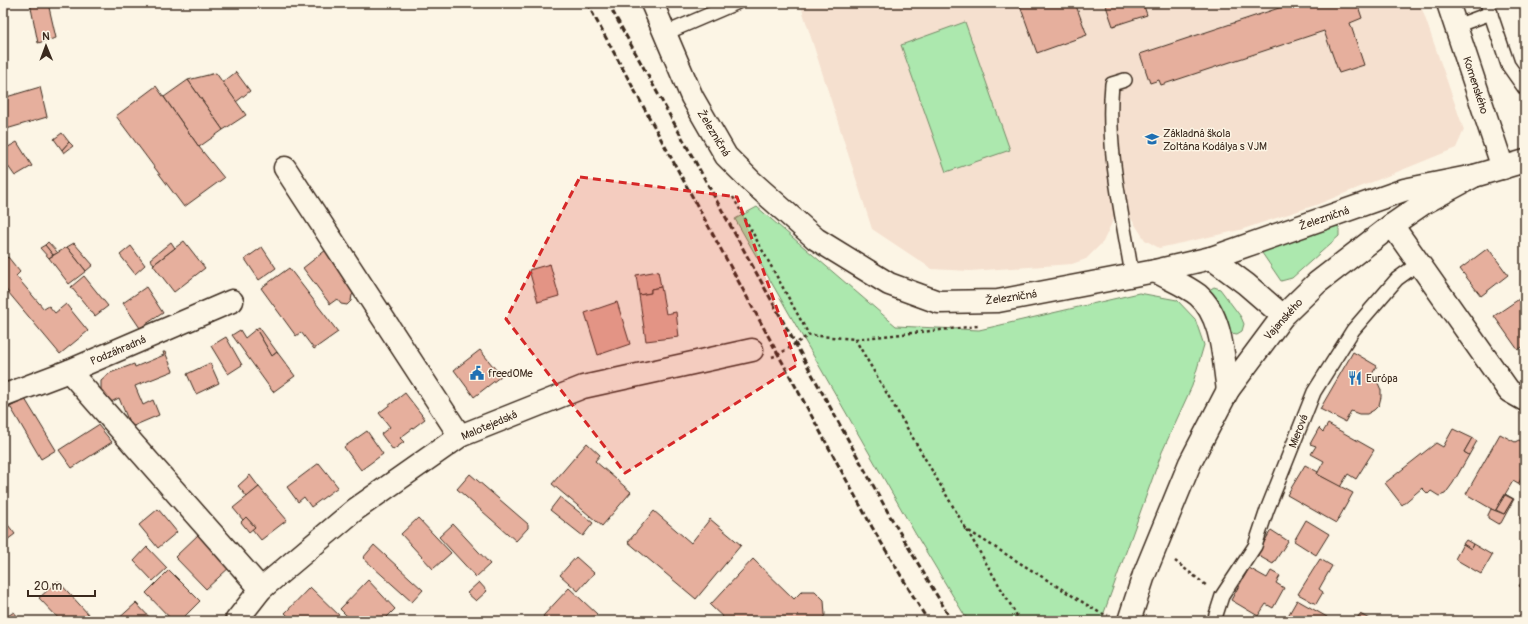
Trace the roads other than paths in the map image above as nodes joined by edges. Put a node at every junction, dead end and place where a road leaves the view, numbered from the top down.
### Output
1 (652, 3) edge
2 (736, 3) edge
3 (1448, 3) edge
4 (1489, 8) edge
5 (1456, 26) junction
6 (666, 33) junction
7 (1125, 80) dead end
8 (1525, 89) edge
9 (1525, 161) edge
10 (285, 168) dead end
11 (1503, 168) junction
12 (1474, 176) junction
13 (1392, 224) junction
14 (1211, 258) junction
15 (1419, 263) junction
16 (1155, 271) junction
17 (1132, 275) junction
18 (232, 301) dead end
19 (1283, 316) junction
20 (761, 354) road end
21 (69, 371) junction
22 (1228, 390) junction
23 (3, 396) edge
24 (1525, 400) edge
25 (460, 436) junction
26 (261, 589) junction
27 (1122, 619) edge
28 (236, 621) edge
29 (1214, 621) edge

1 - 6 street, Železničná
2 - 6 lane
3 - 5 street, Komenského
4 - 5 lane
4 - 8 lane
5 - 11 street, Komenského
6 - 17 street, Železničná
7 - 17 lane
9 - 11 street, Vajanského
10 - 25 street
11 - 12 street, Vajanského
12 - 13 street, Vajanského
12 - 14 street, Železničná
13 - 15 street
13 - 19 street, Vajanského
14 - 16 street, Železničná
14 - 19 street
15 - 24 street
15 - 29 lane, Mierová
16 - 17 street, Železničná
16 - 22 street
18 - 21 street, Podzáhradná
19 - 22 street, Vajanského
20 - 25 street, Malotejedská
21 - 23 street, Podzáhradná
21 - 26 street
22 - 27 street, Vajanského, bridge
25 - 26 street, Malotejedská
26 - 28 street, Malotejedská

